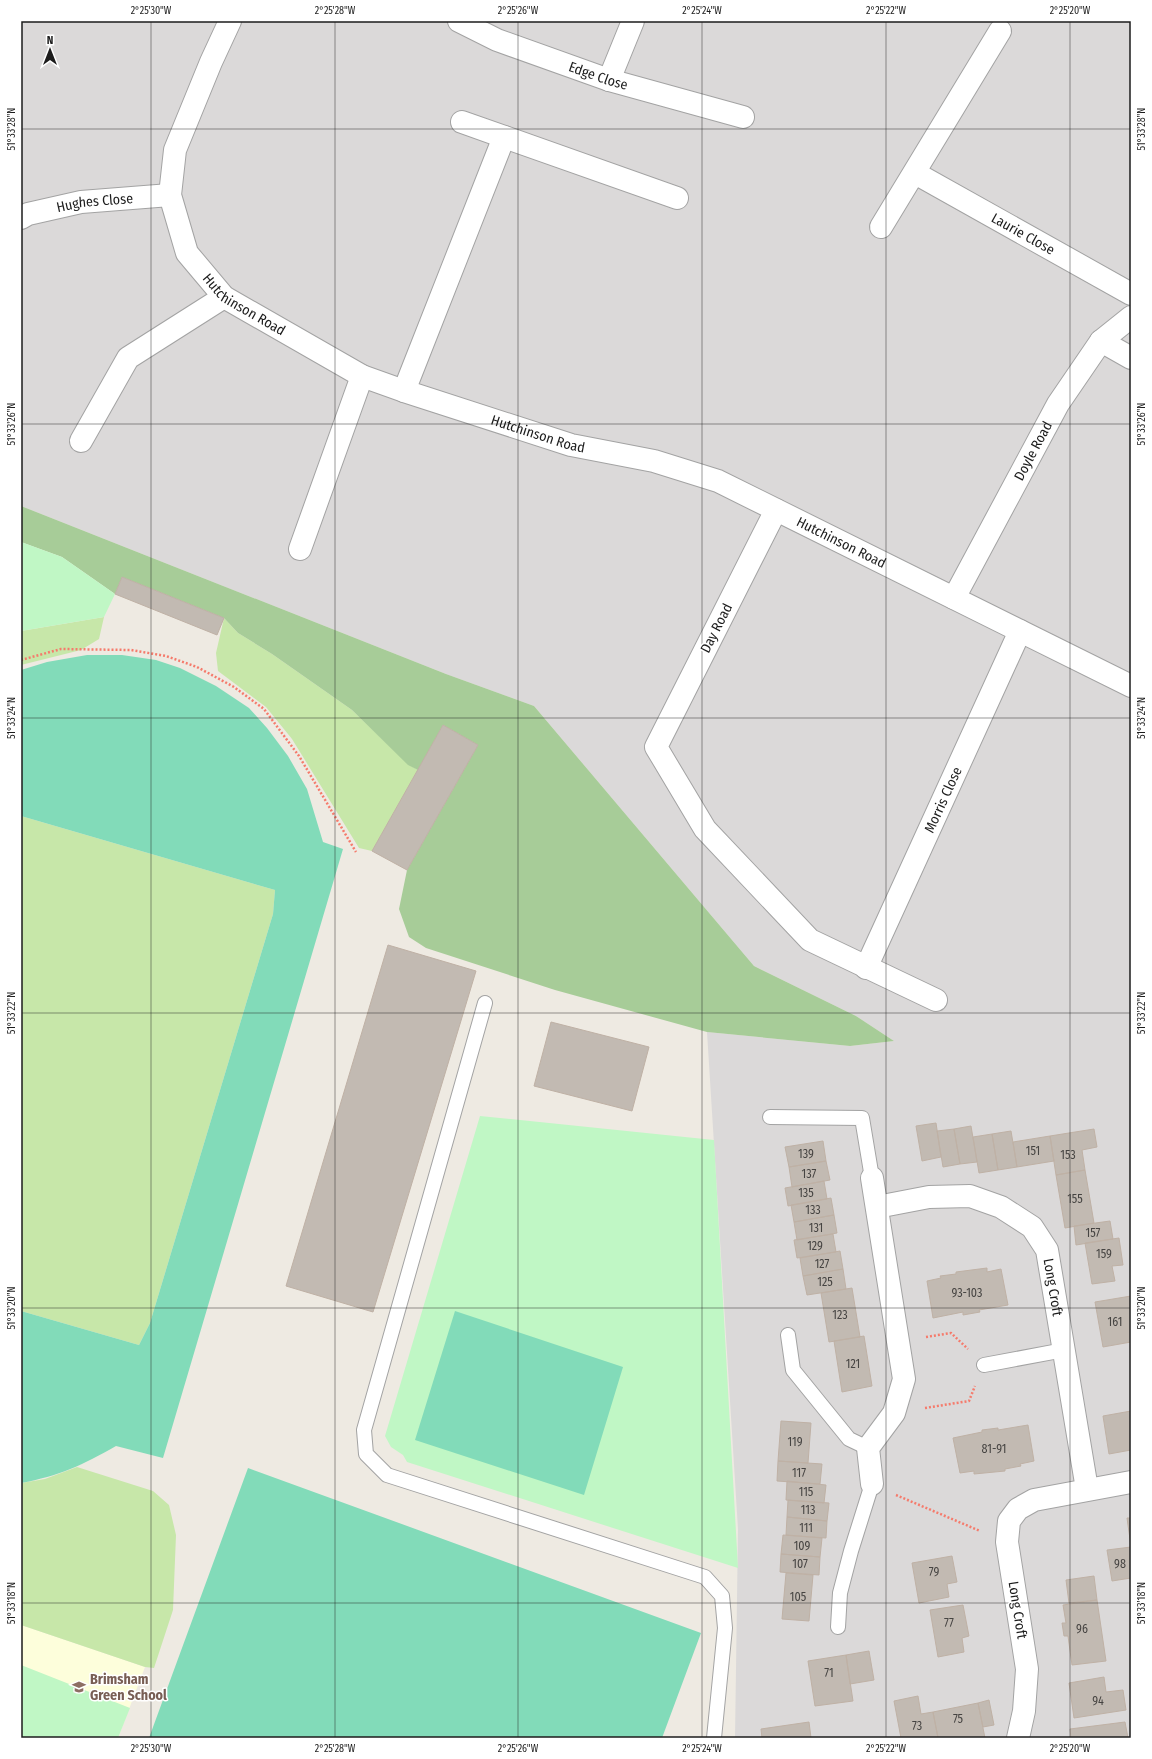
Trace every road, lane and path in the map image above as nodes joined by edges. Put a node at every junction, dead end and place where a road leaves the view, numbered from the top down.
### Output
1 (230, 21) edge
2 (459, 21) edge
3 (633, 21) edge
4 (1000, 31) dead end
5 (609, 80) junction
6 (742, 117) dead end
7 (462, 122) dead end
8 (504, 137) junction
9 (915, 173) junction
10 (170, 195) junction
11 (677, 198) dead end
12 (21, 218) edge
13 (881, 227) dead end
14 (1131, 294) edge
15 (224, 297) junction
16 (1131, 317) edge
17 (1101, 341) junction
18 (1131, 358) edge
19 (362, 376) junction
20 (404, 391) junction
21 (81, 441) dead end
22 (776, 510) junction
23 (300, 549) dead end
24 (954, 598) junction
25 (1020, 631) junction
26 (21, 660) edge
27 (1131, 686) edge
28 (356, 852) dead end
29 (866, 968) junction
30 (936, 1000) dead end
31 (485, 1004) dead end
32 (770, 1116) dead end
33 (872, 1178) joint
34 (877, 1207) junction
35 (788, 1335) dead end
36 (898, 1342) junction
37 (1064, 1350) junction
38 (984, 1364) junction
39 (894, 1413) junction
40 (868, 1448) junction
41 (1131, 1482) edge
42 (872, 1484) junction
43 (1087, 1489) junction
44 (1007, 1542) junction
45 (838, 1627) dead end
46 (714, 1738) edge
47 (1018, 1738) edge

1 - 10 street, Hutchinson Road
2 - 5 street, Edge Close
3 - 5 street
4 - 9 street
5 - 6 street, Edge Close
7 - 8 street
8 - 11 street
8 - 20 street
9 - 13 street
9 - 14 street, Laurie Close
10 - 12 street, Hughes Close
10 - 15 street, Hutchinson Road
15 - 19 street, Hutchinson Road
15 - 21 street
16 - 17 street, Doyle Road
17 - 18 street
17 - 24 street, Doyle Road
19 - 20 street, Hutchinson Road
19 - 23 street
20 - 22 street, Hutchinson Road
22 - 24 street, Hutchinson Road
22 - 29 street, Day Road
24 - 25 street, Hutchinson Road
25 - 27 street, Hutchinson Road
25 - 29 street, Morris Close
26 - 28 path
29 - 30 street
31 - 46 lane
32 - 33 lane
33 - 34 street
34 - 36 street
34 - 37 street, Long Croft
35 - 40 lane
36 - 38 path
36 - 39 street
37 - 38 lane
37 - 43 street, Long Croft
38 - 39 path
39 - 40 street
40 - 42 street
41 - 43 street, Long Croft
42 - 44 path
42 - 45 lane
43 - 44 street, Long Croft
44 - 47 street, Long Croft

